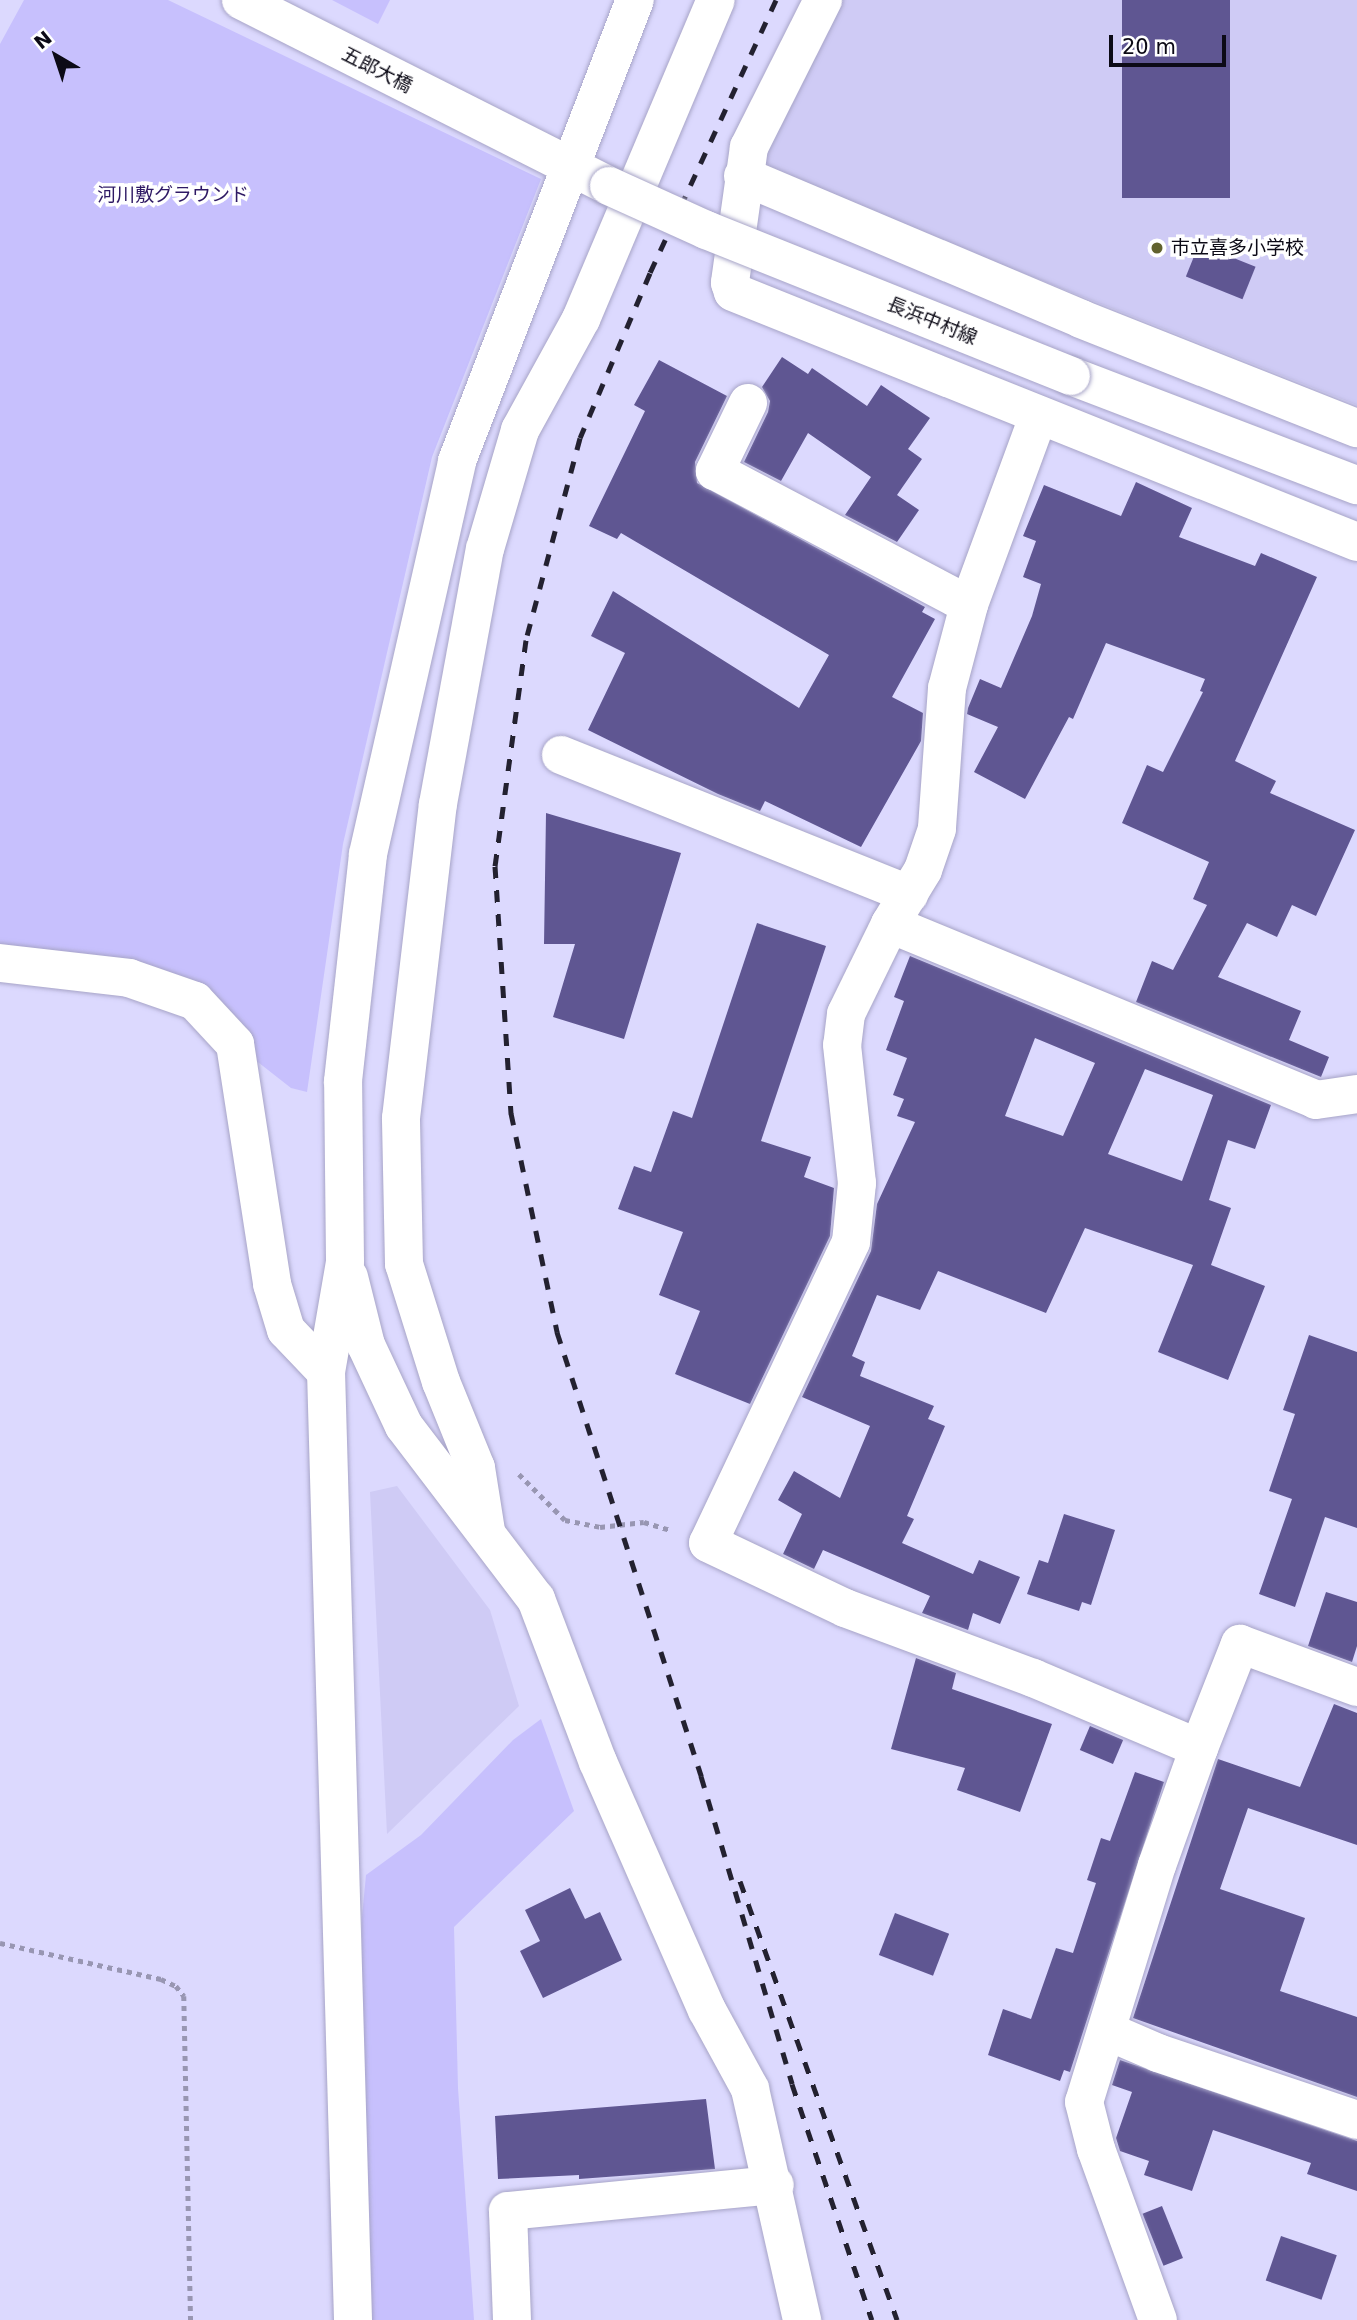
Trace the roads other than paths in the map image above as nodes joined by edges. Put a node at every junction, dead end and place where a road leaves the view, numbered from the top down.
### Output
1 (241, 0) edge
2 (635, 0) edge
3 (716, 0) edge
4 (823, 0) edge
5 (513, 139) joint
6 (568, 166) junction
7 (743, 176) junction
8 (748, 403) dead end
9 (1038, 417) junction
10 (1357, 428) edge
11 (1357, 485) edge
12 (1357, 542) edge
13 (969, 605) junction
14 (561, 755) dead end
15 (900, 909) junction
16 (0, 963) edge
17 (1357, 1094) edge
18 (345, 1262) junction
19 (326, 1372) junction
20 (486, 1531) junction
21 (1357, 1687) edge
22 (1199, 1748) junction
23 (1107, 2031) junction
24 (1357, 2120) edge
25 (775, 2185) junction
26 (353, 2320) edge
27 (512, 2320) edge
28 (802, 2320) edge
29 (1158, 2320) edge

1 - 5 street, 五郎大橋
2 - 6 street
3 - 20 street
4 - 7 street
5 - 6 street, 長浜中村線
6 - 11 street, 長浜中村線, bridge
6 - 18 street
7 - 9 street
7 - 10 street
8 - 13 street
9 - 12 street
9 - 13 street
13 - 15 street
14 - 15 street
15 - 17 street
15 - 22 street
16 - 19 street
18 - 19 street
18 - 20 street
19 - 26 street
20 - 25 street
21 - 22 street
22 - 23 street
23 - 24 street
23 - 29 street
25 - 27 street
25 - 28 street

